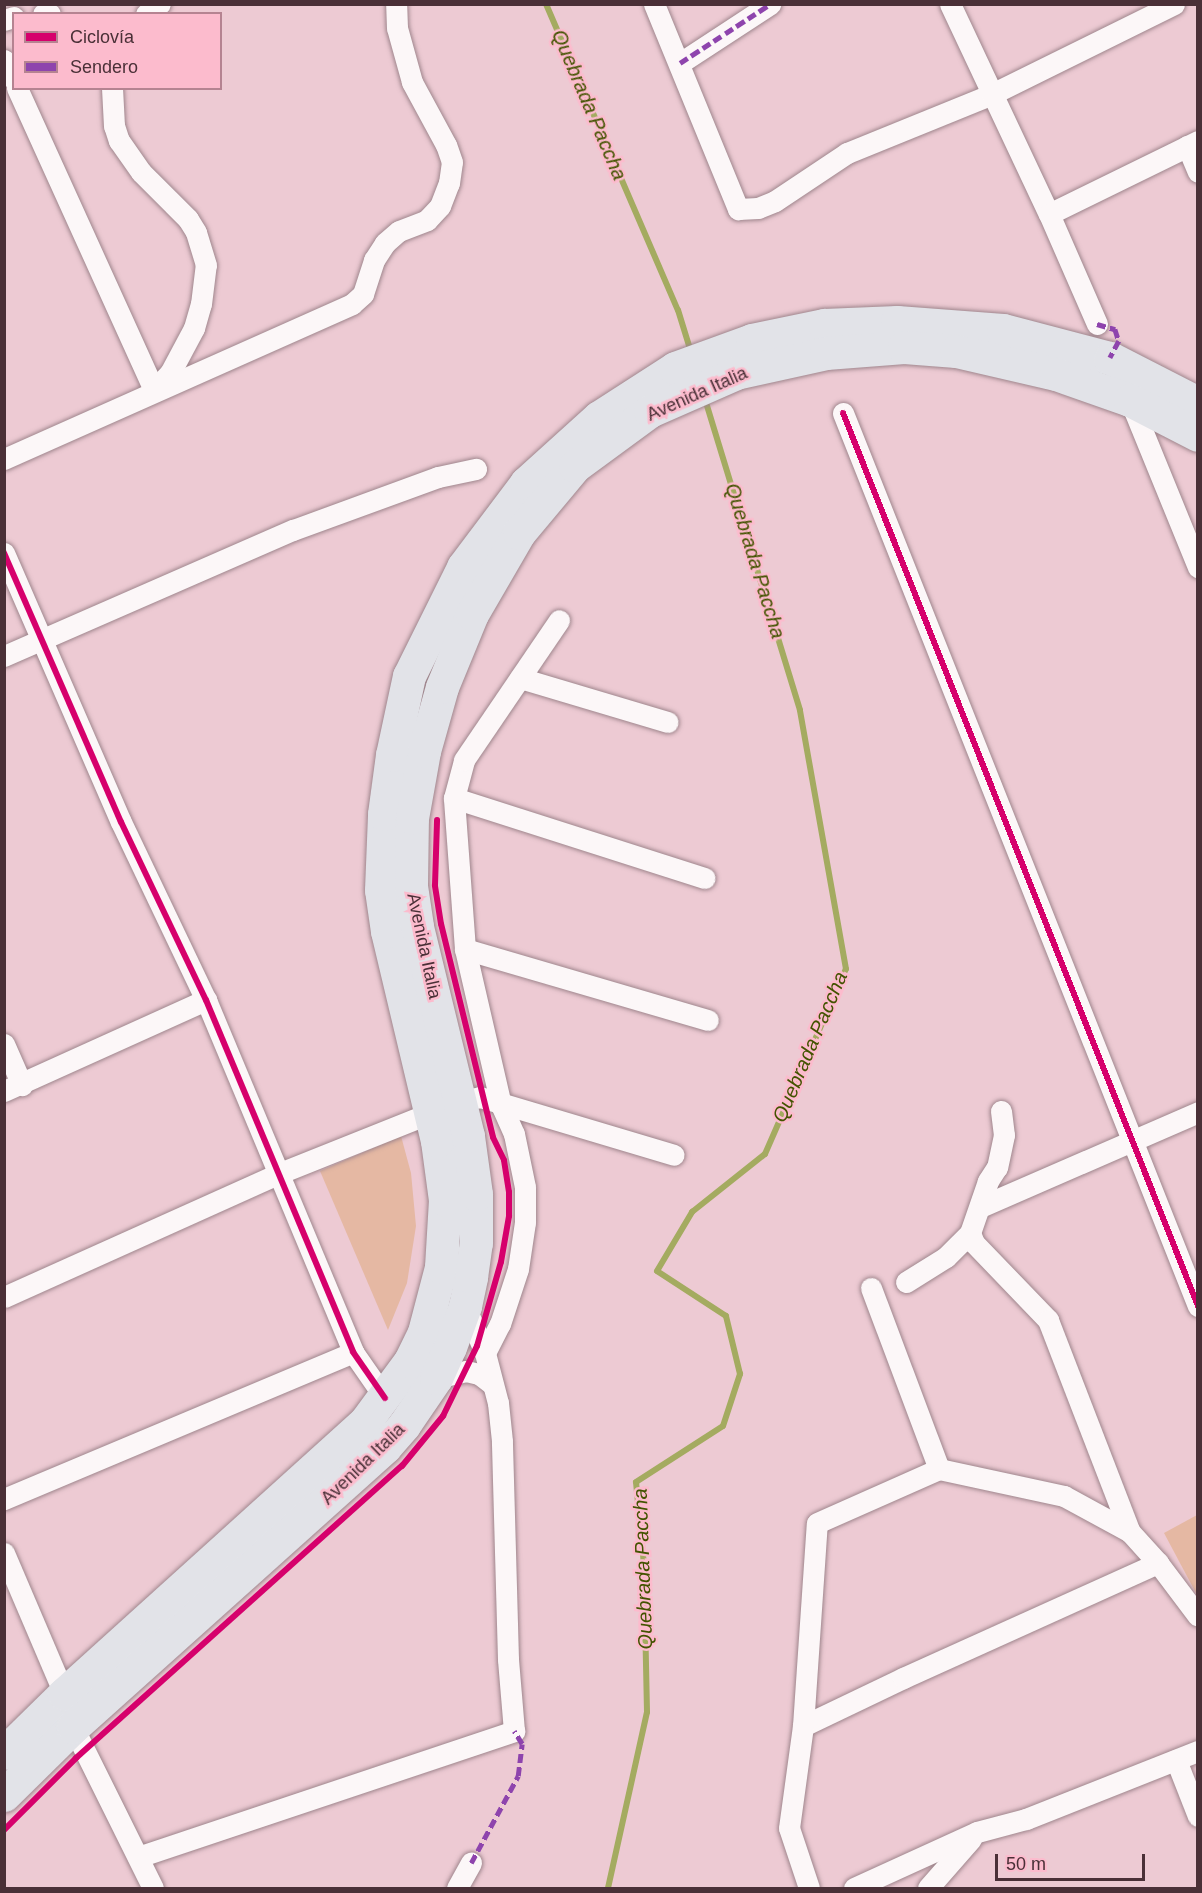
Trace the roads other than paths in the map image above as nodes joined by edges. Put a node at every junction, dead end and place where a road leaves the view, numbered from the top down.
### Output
1 (396, 4) edge
2 (654, 4) edge
3 (770, 4) edge
4 (950, 4) edge
5 (1174, 4) edge
6 (4, 60) edge
7 (680, 63) junction
8 (12, 76) edge
9 (18, 90) edge
10 (112, 90) edge
11 (992, 94) junction
12 (1192, 143) edge
13 (1197, 172) edge
14 (1049, 214) junction
15 (1097, 324) dead end
16 (901, 335) junction
17 (1110, 358) junction
18 (154, 390) junction
19 (1130, 400) junction
20 (1197, 403) edge
21 (843, 413) dead end
22 (1197, 435) edge
23 (4, 459) edge
24 (476, 469) dead end
25 (4, 554) edge
26 (1197, 567) edge
27 (559, 620) dead end
28 (40, 640) junction
29 (4, 656) edge
30 (520, 678) junction
31 (668, 722) dead end
32 (454, 798) junction
33 (705, 878) dead end
34 (465, 949) junction
35 (206, 1000) junction
36 (708, 1020) dead end
37 (4, 1044) edge
38 (13, 1088) edge
39 (460, 1101) junction
40 (501, 1105) junction
41 (1001, 1111) dead end
42 (1197, 1112) edge
43 (429, 1113) junction
44 (1132, 1140) junction
45 (674, 1155) dead end
46 (280, 1173) junction
47 (980, 1207) junction
48 (970, 1233) junction
49 (906, 1282) dead end
50 (871, 1288) dead end
51 (4, 1297) edge
52 (465, 1306) junction
53 (1197, 1306) edge
54 (353, 1352) junction
55 (485, 1353) junction
56 (436, 1378) junction
57 (492, 1384) junction
58 (386, 1398) junction
59 (939, 1469) junction
60 (4, 1499) edge
61 (1130, 1532) junction
62 (4, 1553) edge
63 (1158, 1563) junction
64 (1197, 1617) edge
65 (64, 1694) junction
66 (803, 1726) junction
67 (73, 1727) junction
68 (1197, 1751) edge
69 (4, 1753) edge
70 (1176, 1760) junction
71 (4, 1795) edge
72 (1197, 1816) edge
73 (977, 1832) junction
74 (138, 1857) junction
75 (471, 1863) dead end
76 (153, 1888) edge
77 (457, 1888) edge
78 (809, 1888) edge
79 (854, 1888) edge
80 (928, 1888) edge

1 - 18 street
2 - 7 street
3 - 7 street
4 - 11 street
5 - 11 street
6 - 8 street
7 - 11 street
9 - 18 street
10 - 18 street
11 - 14 street
12 - 13 street
12 - 14 street
14 - 15 street
16 - 17 main road, Avenida Italia
16 - 19 main road, Avenida Italia
16 - 39 main road, Avenida Italia
16 - 43 main road, Avenida Italia
17 - 19 street
17 - 20 main road, Avenida Italia
18 - 23 street
19 - 22 main road, Avenida Italia
19 - 26 street
21 - 44 street
24 - 28 street
25 - 28 street
27 - 30 street
28 - 29 street
28 - 35 street
30 - 31 street
30 - 32 street
32 - 33 street
32 - 34 street
34 - 36 street
34 - 40 street
35 - 38 street
35 - 46 street
37 - 38 street
39 - 40 street
39 - 43 street
39 - 52 main road, Avenida Italia
40 - 45 street
40 - 55 street
41 - 47 street
42 - 44 street
43 - 46 street
43 - 58 main road, Avenida Italia
44 - 47 street
44 - 53 street
46 - 51 street
46 - 54 street
47 - 48 street
48 - 49 street
48 - 61 street
50 - 59 street
52 - 55 street
52 - 56 main road, Avenida Italia
54 - 58 street
54 - 60 street
55 - 57 street
56 - 57 street
56 - 67 main road, Avenida Italia
57 - 74 street
58 - 65 main road, Avenida Italia
59 - 61 street
59 - 66 street
61 - 63 street
62 - 65 street
63 - 64 street
63 - 66 street
65 - 69 main road, Avenida Italia
66 - 78 street
67 - 71 main road, Avenida Italia
67 - 74 street
68 - 70 street
70 - 72 street
70 - 73 street
73 - 79 street
73 - 80 street
74 - 76 street
75 - 77 street

